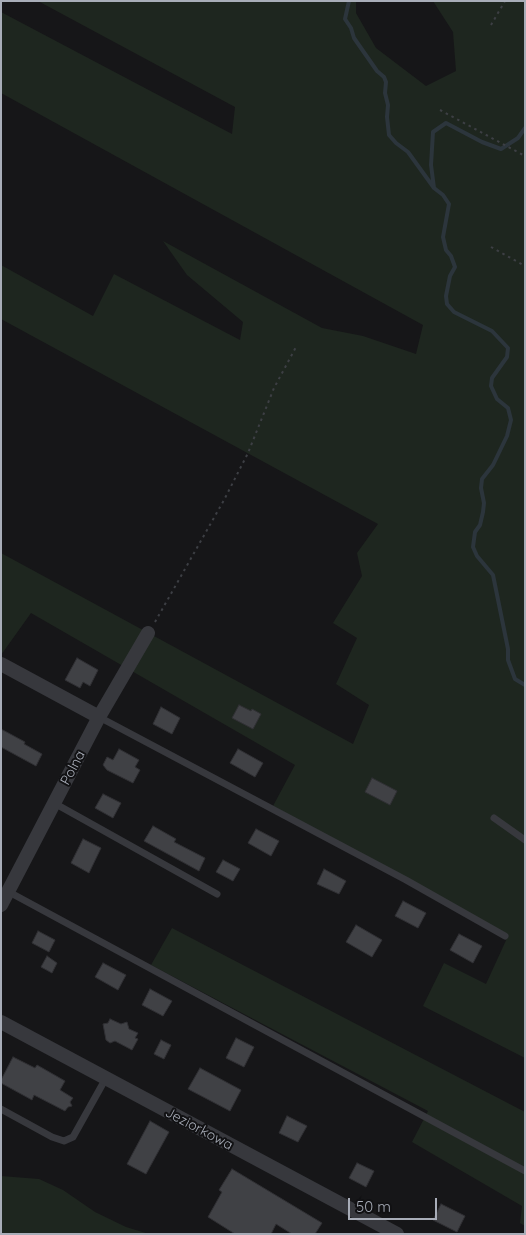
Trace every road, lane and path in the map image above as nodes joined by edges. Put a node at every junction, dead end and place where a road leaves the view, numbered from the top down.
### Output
1 (505, 1) edge
2 (491, 25) dead end
3 (440, 110) dead end
4 (525, 156) edge
5 (491, 247) dead end
6 (525, 266) edge
7 (296, 347) dead end
8 (148, 633) joint
9 (1, 664) edge
10 (100, 717) junction
11 (54, 803) junction
12 (494, 818) dead end
13 (525, 840) edge
14 (9, 892) junction
15 (217, 894) dead end
16 (1, 905) edge
17 (505, 936) dead end
18 (1, 1022) edge
19 (106, 1078) junction
20 (1, 1109) edge
21 (525, 1171) edge
22 (397, 1234) edge

1 - 2 path
3 - 4 path
5 - 6 path
7 - 8 path
8 - 10 street, Polna
9 - 10 street
10 - 11 street, Polna
10 - 17 lane
11 - 14 street, Polna
11 - 15 lane
12 - 13 lane
14 - 16 street, Polna
14 - 21 lane
18 - 19 street, Jeziorkowa
19 - 20 lane
19 - 22 street, Jeziorkowa

